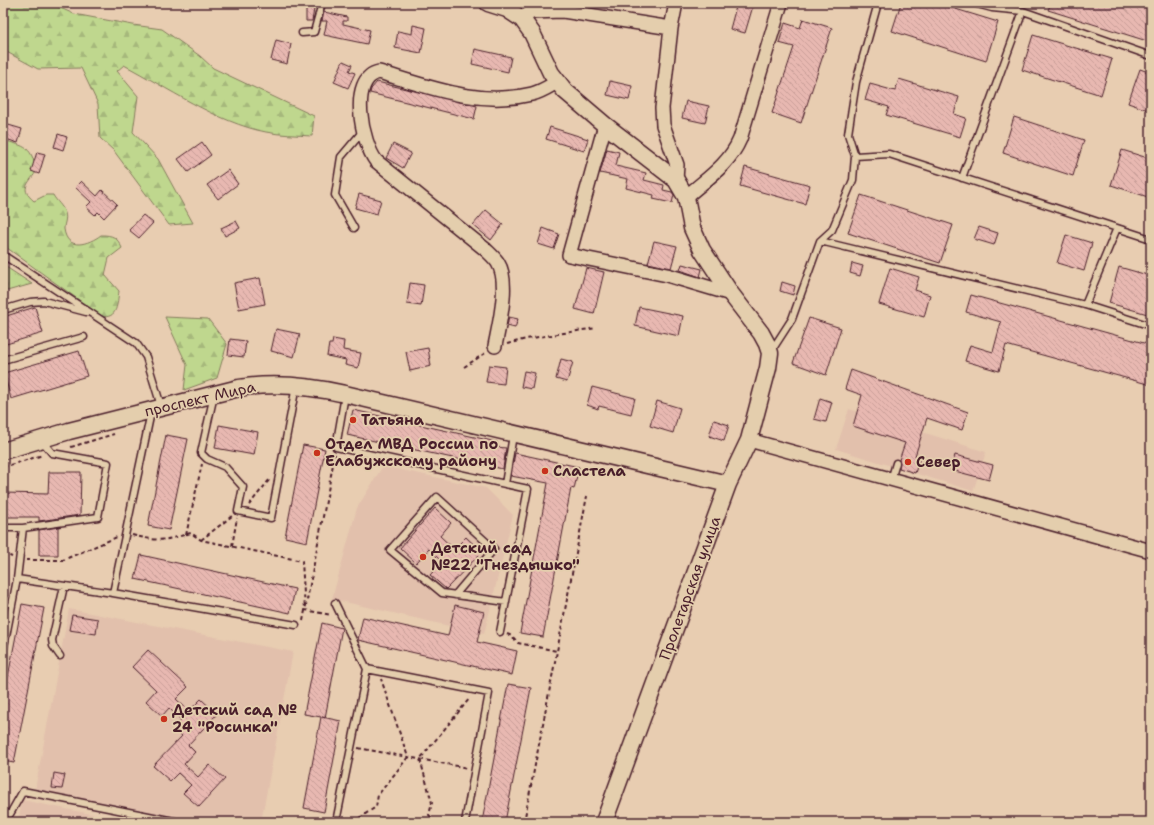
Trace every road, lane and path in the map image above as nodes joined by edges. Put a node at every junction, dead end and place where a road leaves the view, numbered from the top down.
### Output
1 (322, 3) edge
2 (676, 3) edge
3 (781, 3) edge
4 (878, 3) edge
5 (973, 3) edge
6 (496, 4) edge
7 (1023, 11) junction
8 (522, 19) junction
9 (671, 28) junction
10 (302, 33) dead end
11 (1151, 56) edge
12 (558, 82) junction
13 (604, 125) junction
14 (363, 131) junction
15 (855, 156) junction
16 (962, 178) junction
17 (676, 180) junction
18 (686, 197) junction
19 (354, 228) dead end
20 (1117, 228) junction
21 (1151, 239) edge
22 (820, 241) junction
23 (3, 255) edge
24 (731, 294) junction
25 (1085, 306) junction
26 (3, 310) edge
27 (92, 314) junction
28 (1151, 326) edge
29 (596, 328) dead end
30 (84, 337) dead end
31 (495, 346) junction
32 (770, 353) junction
33 (3, 360) edge
34 (464, 367) dead end
35 (296, 386) junction
36 (214, 394) junction
37 (345, 394) junction
38 (157, 409) junction
39 (514, 433) junction
40 (41, 440) junction
41 (749, 440) junction
42 (336, 447) junction
43 (3, 451) edge
44 (203, 457) junction
45 (896, 462) dead end
46 (281, 465) junction
47 (892, 480) junction
48 (505, 484) junction
49 (728, 484) junction
50 (587, 496) dead end
51 (241, 512) junction
52 (3, 528) edge
53 (23, 528) junction
54 (126, 533) junction
55 (186, 535) junction
56 (201, 540) junction
57 (232, 546) junction
58 (1151, 551) edge
59 (3, 553) edge
60 (19, 560) junction
61 (17, 579) junction
62 (64, 586) junction
63 (113, 594) junction
64 (455, 595) junction
65 (506, 602) junction
66 (336, 603) dead end
67 (305, 610) junction
68 (342, 617) junction
69 (296, 625) joint
70 (500, 632) joint
71 (557, 651) junction
72 (3, 652) edge
73 (60, 656) dead end
74 (367, 669) junction
75 (378, 671) junction
76 (476, 690) junction
77 (351, 746) junction
78 (408, 757) junction
79 (420, 759) junction
80 (475, 770) junction
81 (3, 813) edge
82 (179, 822) edge
83 (309, 822) edge
84 (312, 822) edge
85 (336, 822) edge
86 (353, 822) edge
87 (436, 822) edge
88 (465, 822) edge
89 (524, 822) edge
90 (604, 822) edge

1 - 10 lane
2 - 9 street
3 - 18 street
4 - 15 lane
5 - 7 lane
6 - 8 street
7 - 11 lane
7 - 16 lane
8 - 9 street
8 - 12 street
9 - 17 street
12 - 13 street
12 - 14 street
13 - 17 street
13 - 24 street
14 - 19 lane
14 - 31 street
15 - 16 lane
15 - 22 lane
16 - 20 lane
17 - 18 street
18 - 24 street
20 - 21 lane
20 - 25 lane
22 - 25 lane
22 - 32 lane
23 - 27 lane
24 - 32 street
25 - 28 lane
26 - 27 lane
27 - 38 lane
29 - 31 path
30 - 33 lane
31 - 34 path
32 - 41 street, Пролетарская улица
35 - 36 street, проспект Мира
35 - 37 street, проспект Мира
35 - 46 lane
36 - 38 street, проспект Мира
36 - 44 lane
37 - 39 street, проспект Мира
37 - 42 lane
38 - 40 street, проспект Мира
38 - 54 lane
39 - 48 lane
39 - 49 street, проспект Мира
40 - 43 street, проспект Мира
40 - 53 lane
41 - 47 street
41 - 49 street, Пролетарская улица
42 - 48 lane
42 - 67 path
44 - 51 lane
44 - 55 path
45 - 47 lane
46 - 51 path
46 - 51 lane
47 - 58 street
48 - 65 lane
49 - 90 street, Пролетарская улица
50 - 71 path
51 - 56 path
51 - 57 path
52 - 53 lane
53 - 60 lane
54 - 55 path
54 - 60 path
54 - 63 lane
55 - 56 path
56 - 57 path
57 - 67 path
59 - 60 path
60 - 61 lane
61 - 62 lane
61 - 72 lane
62 - 63 lane
62 - 73 lane
63 - 69 lane
64 - 64 lane
64 - 65 lane
65 - 70 lane
66 - 68 lane
67 - 68 path
67 - 69 path
68 - 74 lane
70 - 71 path
71 - 89 path
74 - 75 lane
74 - 77 lane
75 - 76 lane
75 - 78 path
76 - 79 path
76 - 80 lane
77 - 78 path
77 - 85 lane
78 - 79 path
78 - 86 path
79 - 80 path
79 - 87 path
80 - 88 lane
81 - 82 lane
83 - 84 lane

